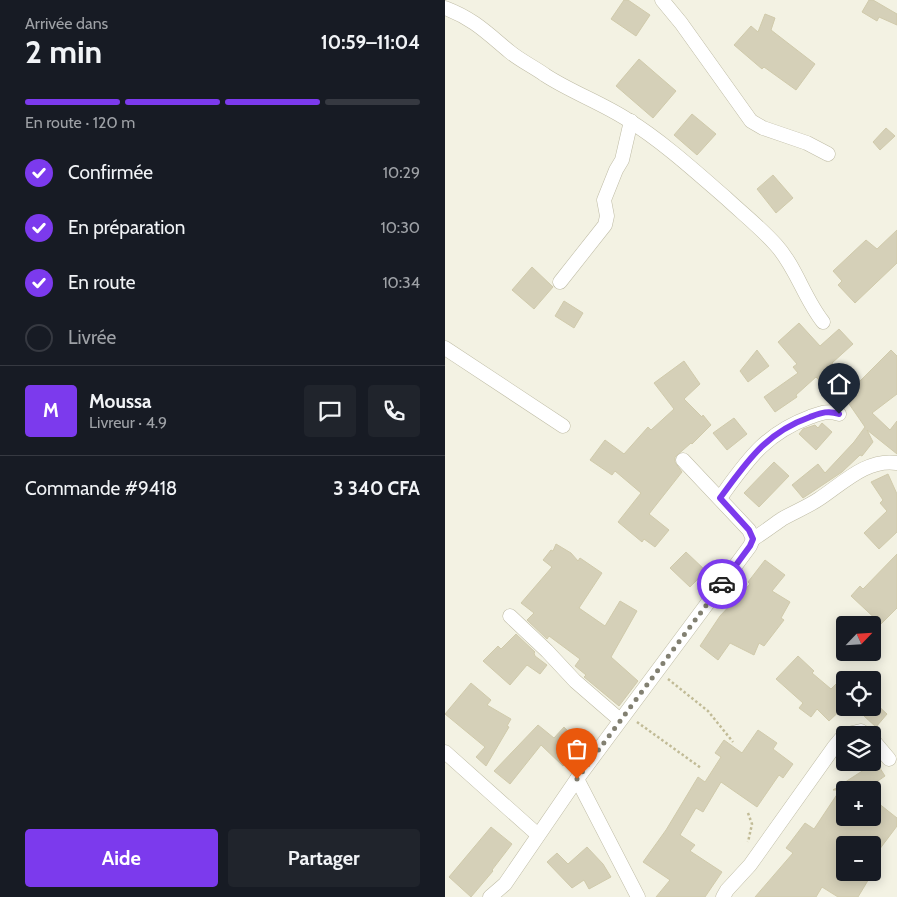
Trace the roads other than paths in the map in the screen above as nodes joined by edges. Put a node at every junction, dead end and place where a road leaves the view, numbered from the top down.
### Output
1 (662, 0) edge
2 (445, 8) edge
3 (631, 121) junction
4 (828, 154) dead end
5 (560, 282) dead end
6 (823, 322) dead end
7 (445, 348) edge
8 (839, 414) dead end
9 (563, 426) dead end
10 (683, 460) dead end
11 (897, 463) edge
12 (720, 498) junction
13 (753, 539) junction
14 (509, 616) dead end
15 (623, 717) junction
16 (836, 743) edge
17 (881, 750) edge
18 (445, 752) edge
19 (889, 759) dead end
20 (577, 779) junction
21 (537, 835) junction
22 (504, 890) edge
23 (490, 897) edge
24 (639, 897) edge
25 (723, 897) edge

1 - 4 street
2 - 3 street
3 - 5 street
3 - 6 street
7 - 9 street
8 - 12 street
10 - 12 street
11 - 13 street
12 - 13 street
13 - 15 street
14 - 15 street
15 - 20 street
16 - 25 street
17 - 19 street
18 - 21 street
20 - 21 street
20 - 24 street
21 - 22 street
22 - 23 street

